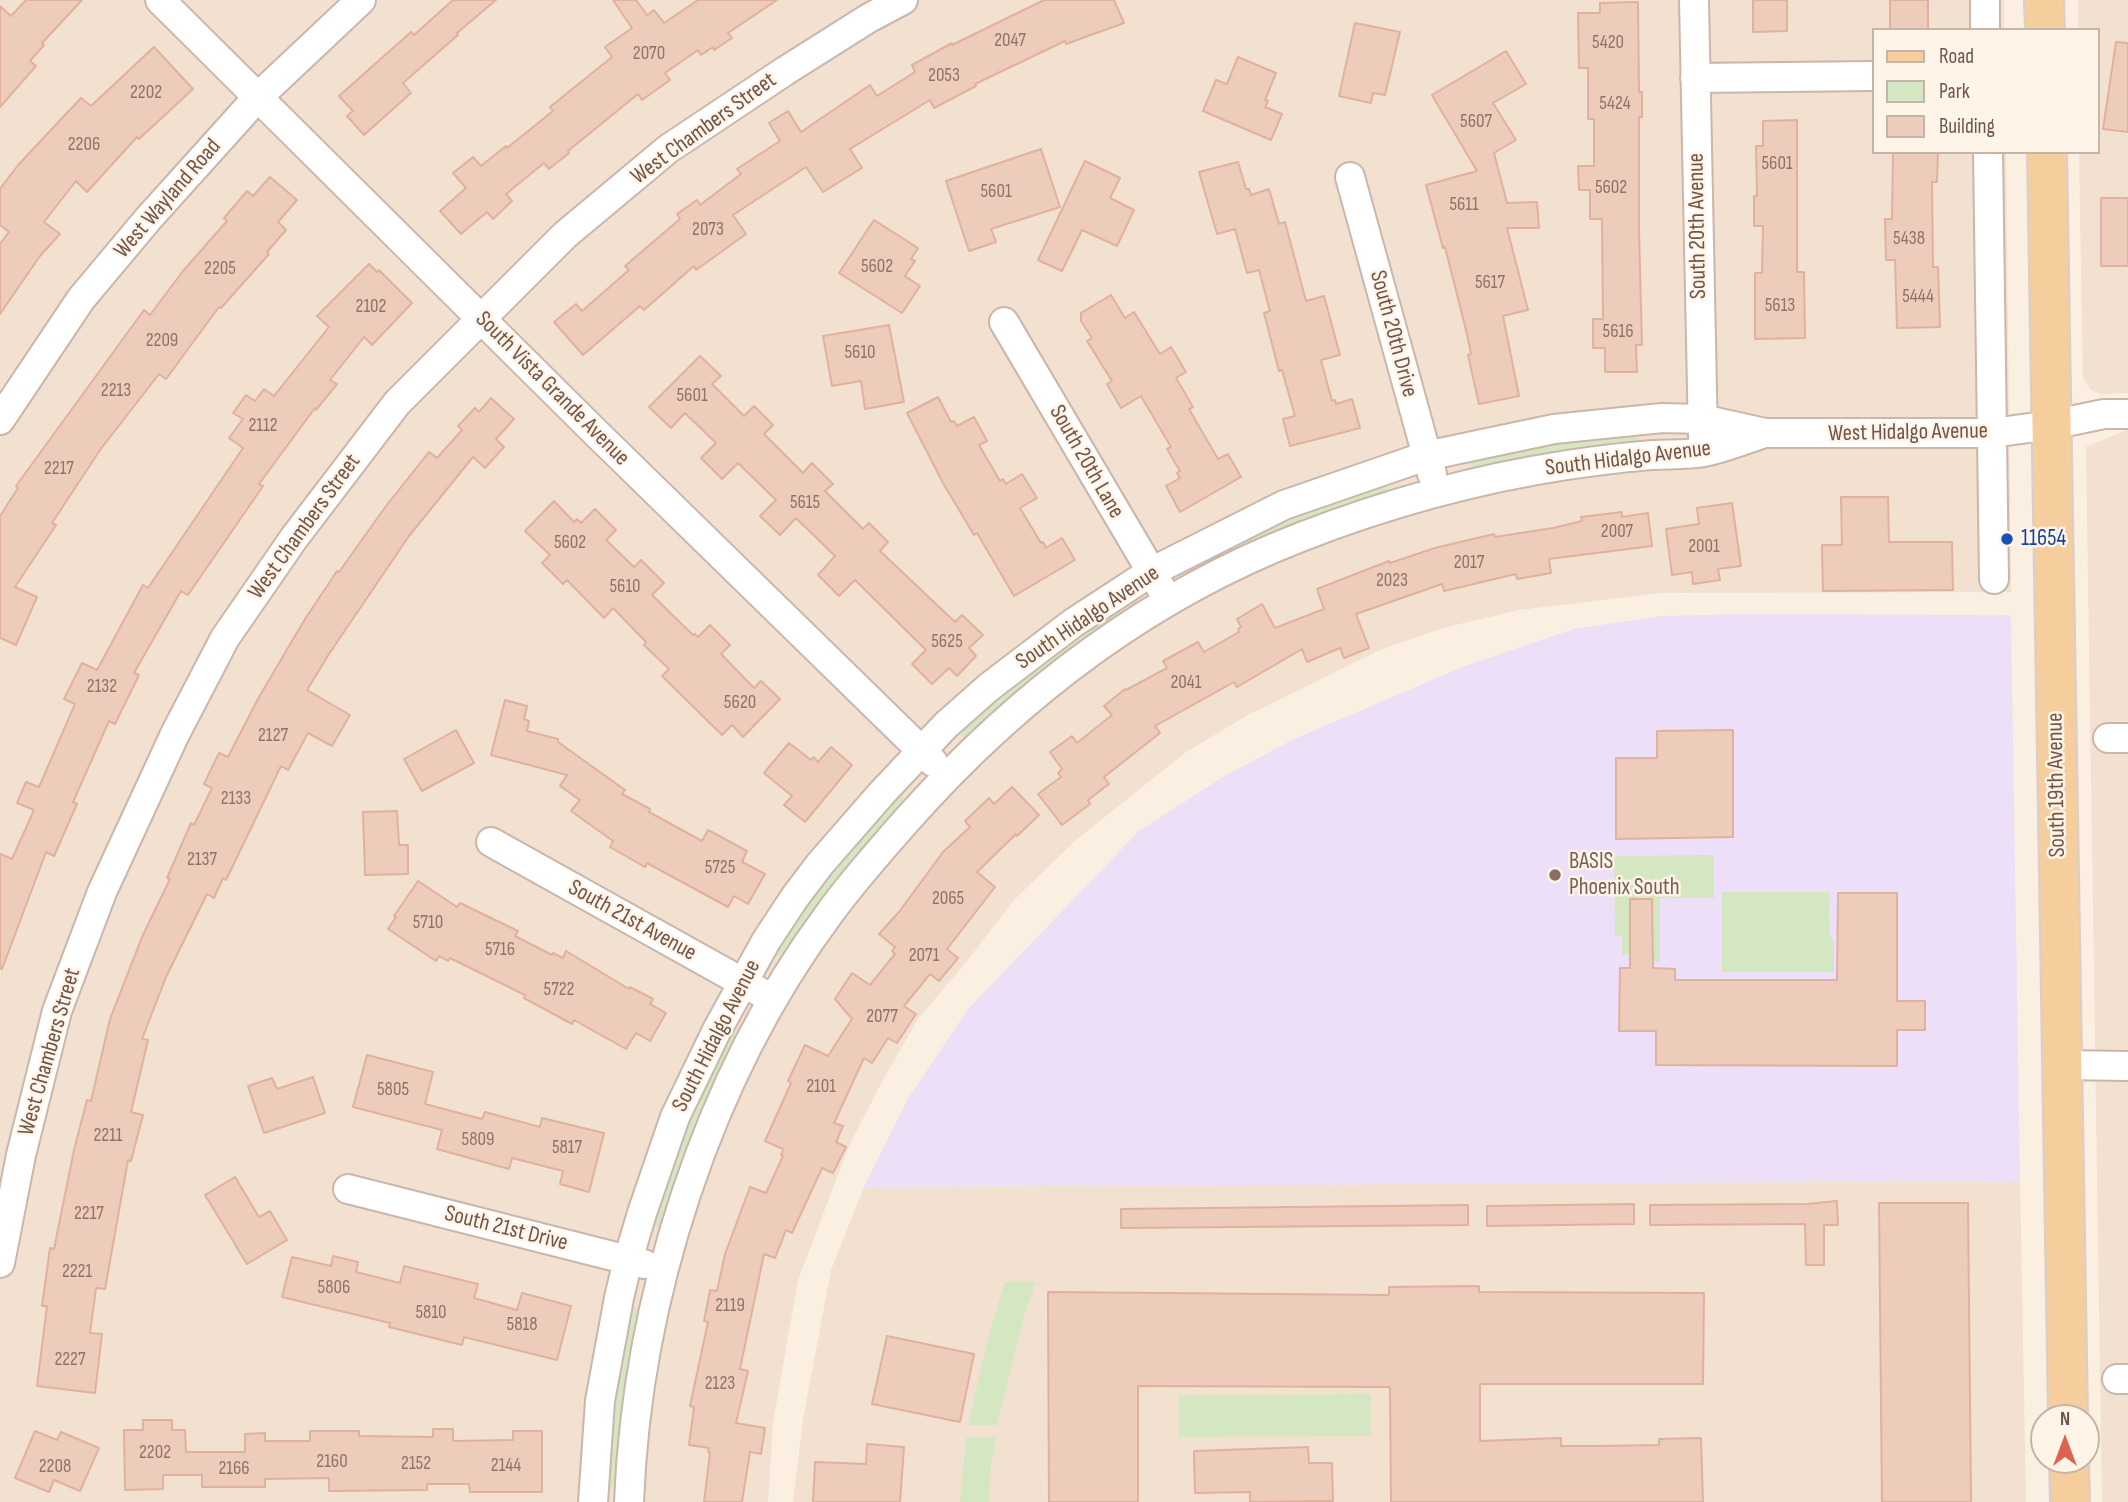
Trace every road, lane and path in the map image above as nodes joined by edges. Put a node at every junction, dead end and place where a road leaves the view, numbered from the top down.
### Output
1 (160, 0) edge
2 (361, 0) edge
3 (903, 0) edge
4 (1694, 0) edge
5 (1985, 0) edge
6 (2044, 0) edge
7 (1986, 28) edge
8 (2045, 28) edge
9 (1872, 76) edge
10 (1695, 78) junction
11 (257, 98) junction
12 (1987, 154) edge
13 (2047, 154) edge
14 (1350, 177) dead end
15 (480, 317) junction
16 (1004, 322) dead end
17 (2128, 414) edge
18 (1702, 419) junction
19 (0, 420) edge
20 (2051, 425) junction
21 (1765, 433) junction
22 (1992, 433) junction
23 (1703, 452) junction
24 (1426, 456) junction
25 (1437, 491) junction
26 (1151, 572) junction
27 (1994, 579) dead end
28 (1168, 601) junction
29 (920, 750) junction
30 (946, 776) junction
31 (491, 842) dead end
32 (744, 984) junction
33 (774, 1000) junction
34 (2062, 1065) junction
35 (2128, 1066) edge
36 (348, 1189) dead end
37 (628, 1260) junction
38 (0, 1263) edge
39 (663, 1269) junction
40 (2068, 1404) edge
41 (2069, 1474) edge
42 (593, 1502) edge
43 (629, 1502) edge
44 (2070, 1502) edge

1 - 11 street, South Vista Grande Avenue
2 - 11 street, West Wayland Road
3 - 15 street, West Chambers Street
4 - 10 street, South 20th Avenue
5 - 7 street
6 - 8 main road
9 - 10 street
10 - 18 street, South 20th Avenue
11 - 15 street, South Vista Grande Avenue
11 - 19 street, West Wayland Road
12 - 22 street
13 - 20 main road, South 19th Avenue
14 - 24 street, South 20th Drive
15 - 29 street, South Vista Grande Avenue
15 - 38 street, West Chambers Street
16 - 26 street, South 20th Lane
17 - 20 street, West Hidalgo Avenue
18 - 21 street, South Hidalgo Avenue
18 - 23 street, South 20th Avenue
18 - 24 street, South Hidalgo Avenue
20 - 22 street, West Hidalgo Avenue
20 - 34 main road, South 19th Avenue
21 - 22 street, West Hidalgo Avenue
21 - 23 street, South Hidalgo Avenue
22 - 27 street
23 - 25 street, South Hidalgo Avenue
24 - 25 street, South 20th Drive
24 - 26 street, South Hidalgo Avenue
25 - 28 street, South Hidalgo Avenue
26 - 28 street, South 20th Lane
26 - 29 street, South Hidalgo Avenue
28 - 30 street, South Hidalgo Avenue
29 - 30 street, South Vista Grande Avenue
29 - 32 street, South Hidalgo Avenue
30 - 33 street, South Hidalgo Avenue
31 - 32 street, South 21st Avenue
32 - 33 street, South 21st Avenue
32 - 37 street, South Hidalgo Avenue
33 - 39 street, South Hidalgo Avenue
34 - 35 street
34 - 40 main road, South 19th Avenue
36 - 37 street, South 21st Drive
37 - 39 street, South 21st Drive
37 - 42 street, South Hidalgo Avenue
39 - 43 street, South Hidalgo Avenue
41 - 44 main road

